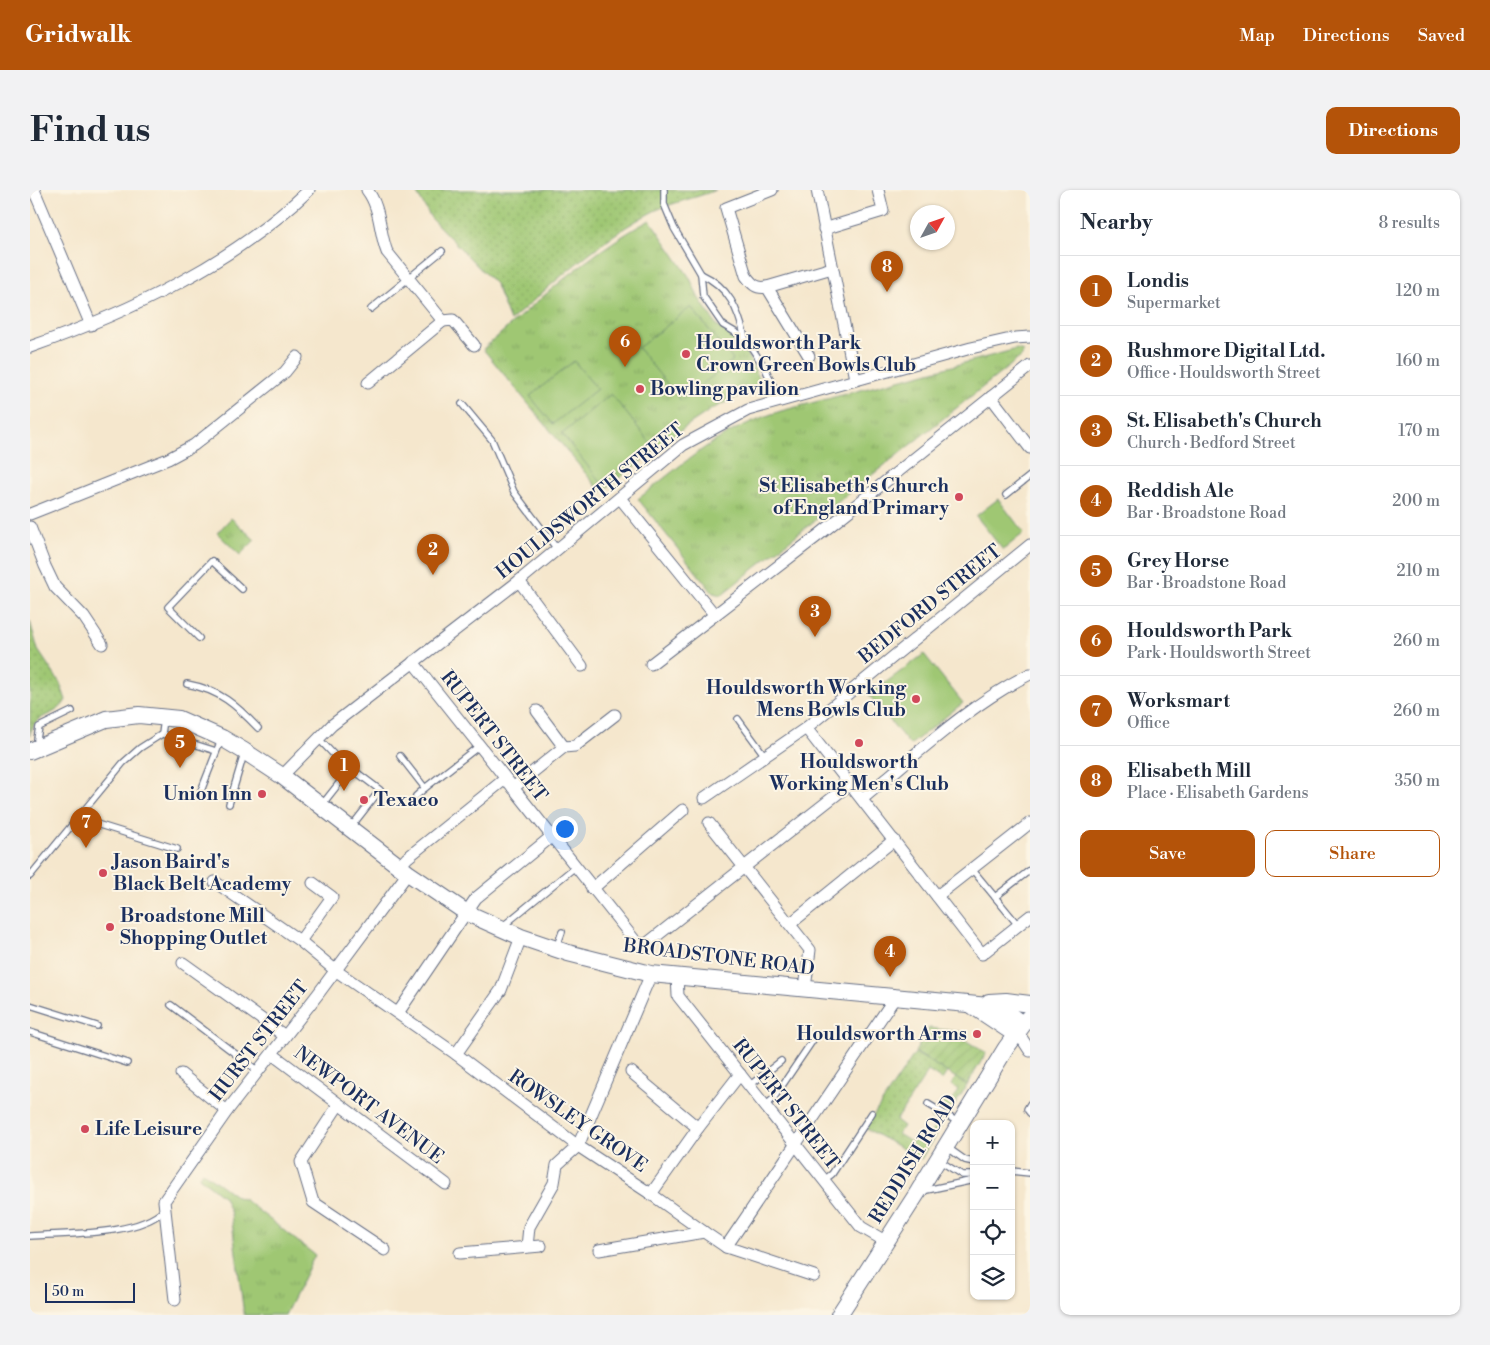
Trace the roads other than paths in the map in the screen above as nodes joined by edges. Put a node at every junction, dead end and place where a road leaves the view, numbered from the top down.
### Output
1 (34, 190) edge
2 (309, 190) edge
3 (367, 190) edge
4 (664, 190) edge
5 (772, 190) edge
6 (817, 190) edge
7 (878, 190) edge
8 (35, 206) edge
9 (824, 228) junction
10 (442, 251) dead end
11 (832, 268) junction
12 (701, 274) junction
13 (408, 279) junction
14 (767, 287) junction
15 (371, 309) dead end
16 (443, 320) junction
17 (91, 326) junction
18 (1030, 337) edge
19 (745, 338) junction
20 (474, 345) dead end
21 (30, 347) edge
22 (809, 356) dead end
23 (297, 357) dead end
24 (1030, 366) edge
25 (855, 379) junction
26 (368, 383) dead end
27 (991, 397) junction
28 (780, 400) junction
29 (462, 404) dead end
30 (1030, 448) edge
31 (1030, 476) edge
32 (1006, 495) dead end
33 (620, 498) junction
34 (30, 514) edge
35 (30, 526) edge
36 (1030, 545) edge
37 (557, 550) junction
38 (519, 581) junction
39 (242, 589) dead end
40 (714, 614) junction
41 (199, 638) dead end
42 (102, 644) dead end
43 (413, 662) junction
44 (650, 664) dead end
45 (582, 666) dead end
46 (1030, 674) edge
47 (187, 684) dead end
48 (72, 711) dead end
49 (537, 711) dead end
50 (615, 715) dead end
51 (164, 717) junction
52 (738, 719) dead end
53 (258, 728) dead end
54 (806, 728) junction
55 (162, 734) junction
56 (318, 738) junction
57 (219, 745) junction
58 (479, 746) junction
59 (564, 747) junction
60 (35, 749) edge
61 (244, 751) junction
62 (400, 756) dead end
63 (766, 756) junction
64 (351, 768) junction
65 (282, 776) junction
66 (509, 783) junction
67 (850, 784) junction
68 (425, 788) junction
69 (199, 796) dead end
70 (416, 796) dead end
71 (704, 798) dead end
72 (862, 799) junction
73 (228, 804) dead end
74 (321, 806) junction
75 (683, 810) dead end
76 (77, 818) junction
77 (709, 823) dead end
78 (1030, 823) edge
79 (350, 828) junction
80 (551, 837) junction
81 (894, 840) junction
82 (177, 849) dead end
83 (575, 867) junction
84 (746, 867) junction
85 (971, 868) junction
86 (403, 870) junction
87 (1030, 870) edge
88 (30, 876) edge
89 (215, 882) dead end
90 (313, 883) dead end
91 (592, 888) junction
92 (937, 896) junction
93 (995, 897) junction
94 (467, 913) junction
95 (1030, 916) edge
96 (790, 924) junction
97 (1018, 925) junction
98 (500, 928) junction
99 (562, 932) dead end
100 (521, 937) junction
101 (300, 941) junction
102 (556, 949) junction
103 (183, 963) dead end
104 (335, 970) junction
105 (652, 974) junction
106 (676, 976) junction
107 (805, 988) junction
108 (896, 996) junction
109 (969, 1003) junction
110 (1030, 1004) edge
111 (30, 1005) edge
112 (171, 1005) dead end
113 (398, 1013) junction
114 (97, 1026) dead end
115 (1021, 1027) edge
116 (30, 1032) edge
117 (285, 1036) junction
118 (813, 1040) dead end
119 (1030, 1050) edge
120 (272, 1054) junction
121 (456, 1054) junction
122 (781, 1061) dead end
123 (127, 1063) dead end
124 (258, 1071) junction
125 (630, 1072) dead end
126 (181, 1074) dead end
127 (740, 1074) junction
128 (749, 1086) junction
129 (339, 1104) junction
130 (928, 1104) dead end
131 (1030, 1104) edge
132 (765, 1106) junction
133 (227, 1110) junction
134 (872, 1113) dead end
135 (1030, 1113) edge
136 (960, 1123) junction
137 (698, 1128) junction
138 (796, 1144) junction
139 (578, 1146) junction
140 (942, 1153) junction
141 (970, 1161) edge
142 (1015, 1171) edge
143 (1030, 1173) edge
144 (970, 1175) edge
145 (824, 1180) junction
146 (970, 1181) edge
147 (446, 1184) dead end
148 (918, 1192) junction
149 (651, 1194) junction
150 (164, 1210) junction
151 (704, 1232) junction
152 (30, 1236) edge
153 (885, 1241) junction
154 (541, 1246) dead end
155 (527, 1247) junction
156 (726, 1247) junction
157 (385, 1250) dead end
158 (599, 1250) dead end
159 (460, 1253) dead end
160 (814, 1276) dead end
161 (175, 1300) dead end
162 (839, 1315) edge

1 - 8 street
2 - 17 street
3 - 13 street
4 - 12 lane
5 - 14 street
6 - 9 street
7 - 9 street
8 - 17 street
9 - 11 street
10 - 13 lane
11 - 14 street
11 - 25 street
12 - 19 lane
12 - 19 lane
13 - 15 lane
13 - 16 street
14 - 22 street
16 - 20 street
16 - 26 street
17 - 21 street
18 - 25 street, HOULDSWORTH STREET
19 - 28 lane
23 - 34 street
24 - 27 street
25 - 28 street, HOULDSWORTH STREET
27 - 30 street
27 - 40 street
28 - 33 street, HOULDSWORTH STREET
29 - 37 lane
31 - 32 lane
33 - 37 street, HOULDSWORTH STREET
33 - 40 street
35 - 42 street
36 - 54 street, BEDFORD STREET
37 - 38 street, HOULDSWORTH STREET
38 - 43 street, HOULDSWORTH STREET
38 - 45 street
39 - 41 lane
40 - 44 street
43 - 56 street, HOULDSWORTH STREET
43 - 58 street, RUPERT STREET
46 - 72 street
47 - 53 lane
48 - 60 lane
49 - 59 street
50 - 59 street, HURST STREET
51 - 55 lane
51 - 57 main road, BROADSTONE ROAD
51 - 60 main road, BROADSTONE ROAD
52 - 63 lane
54 - 63 street, BEDFORD STREET
54 - 67 street
55 - 57 lane
55 - 76 lane
56 - 64 lane
56 - 65 street, HOULDSWORTH STREET
57 - 61 main road, BROADSTONE ROAD
57 - 69 lane
58 - 66 street, RUPERT STREET
58 - 68 lane
59 - 66 street, HURST STREET
61 - 65 main road, BROADSTONE ROAD
61 - 73 lane
62 - 68 lane
63 - 71 street, BEDFORD STREET
64 - 74 lane
64 - 79 lane
65 - 74 main road, BROADSTONE ROAD
66 - 80 street, RUPERT STREET
66 - 86 street, HURST STREET
67 - 72 street
67 - 84 street
68 - 70 lane
72 - 81 street
74 - 79 main road, BROADSTONE ROAD
75 - 91 street
76 - 82 lane
76 - 88 lane
77 - 84 street
78 - 85 street
79 - 86 main road, BROADSTONE ROAD
80 - 83 street, RUPERT STREET
80 - 94 street
81 - 92 street
81 - 96 street
83 - 91 street, RUPERT STREET
83 - 98 lane
84 - 91 street, RUPERT STREET
84 - 96 street
85 - 92 street
85 - 93 lane
86 - 94 main road, BROADSTONE ROAD
86 - 104 street, HURST STREET
87 - 93 lane
89 - 101 street, ROWSLEY GROVE
90 - 101 street
92 - 97 street
93 - 97 lane
94 - 98 main road, BROADSTONE ROAD
94 - 113 street
95 - 97 street
96 - 107 street
98 - 100 main road, BROADSTONE ROAD
99 - 102 lane
100 - 102 main road, BROADSTONE ROAD
100 - 121 street
101 - 104 street, ROWSLEY GROVE
102 - 105 main road, BROADSTONE ROAD
103 - 117 street
104 - 113 street, ROWSLEY GROVE
104 - 117 street, HURST STREET
105 - 106 main road, BROADSTONE ROAD
105 - 139 street
106 - 107 main road, BROADSTONE ROAD
106 - 127 street, RUPERT STREET
107 - 108 main road, BROADSTONE ROAD
108 - 109 main road, BROADSTONE ROAD
108 - 138 street
109 - 110 main road
109 - 115 main road, BROADSTONE ROAD
111 - 114 lane
112 - 124 lane
113 - 121 street, ROWSLEY GROVE
115 - 119 street
115 - 136 main road, REDDISH ROAD
116 - 123 lane
117 - 120 street, HURST STREET
118 - 132 lane
120 - 124 street, HURST STREET
120 - 129 street, NEWPORT AVENUE
121 - 139 street, ROWSLEY GROVE
122 - 128 lane
124 - 133 street, HURST STREET
125 - 137 street
126 - 133 street
127 - 128 street, RUPERT STREET
127 - 137 street
128 - 132 street, RUPERT STREET
129 - 147 street, NEWPORT AVENUE
129 - 157 street
130 - 136 lane
131 - 135 lane
132 - 138 street, RUPERT STREET
133 - 150 street, HURST STREET
134 - 145 lane
136 - 140 main road, REDDISH ROAD
137 - 149 street
138 - 145 street, RUPERT STREET
138 - 156 street
139 - 149 street, ROWSLEY GROVE
139 - 155 street
140 - 141 lane
140 - 144 lane
140 - 148 main road, REDDISH ROAD
142 - 143 lane
145 - 153 street, RUPERT STREET
146 - 148 lane
148 - 153 main road, REDDISH ROAD
149 - 151 street, ROWSLEY GROVE
150 - 152 lane
150 - 161 street, HURST STREET
151 - 156 street, ROWSLEY GROVE
151 - 158 street
153 - 162 main road, REDDISH ROAD
154 - 155 street
155 - 159 street
156 - 160 street, ROWSLEY GROVE

